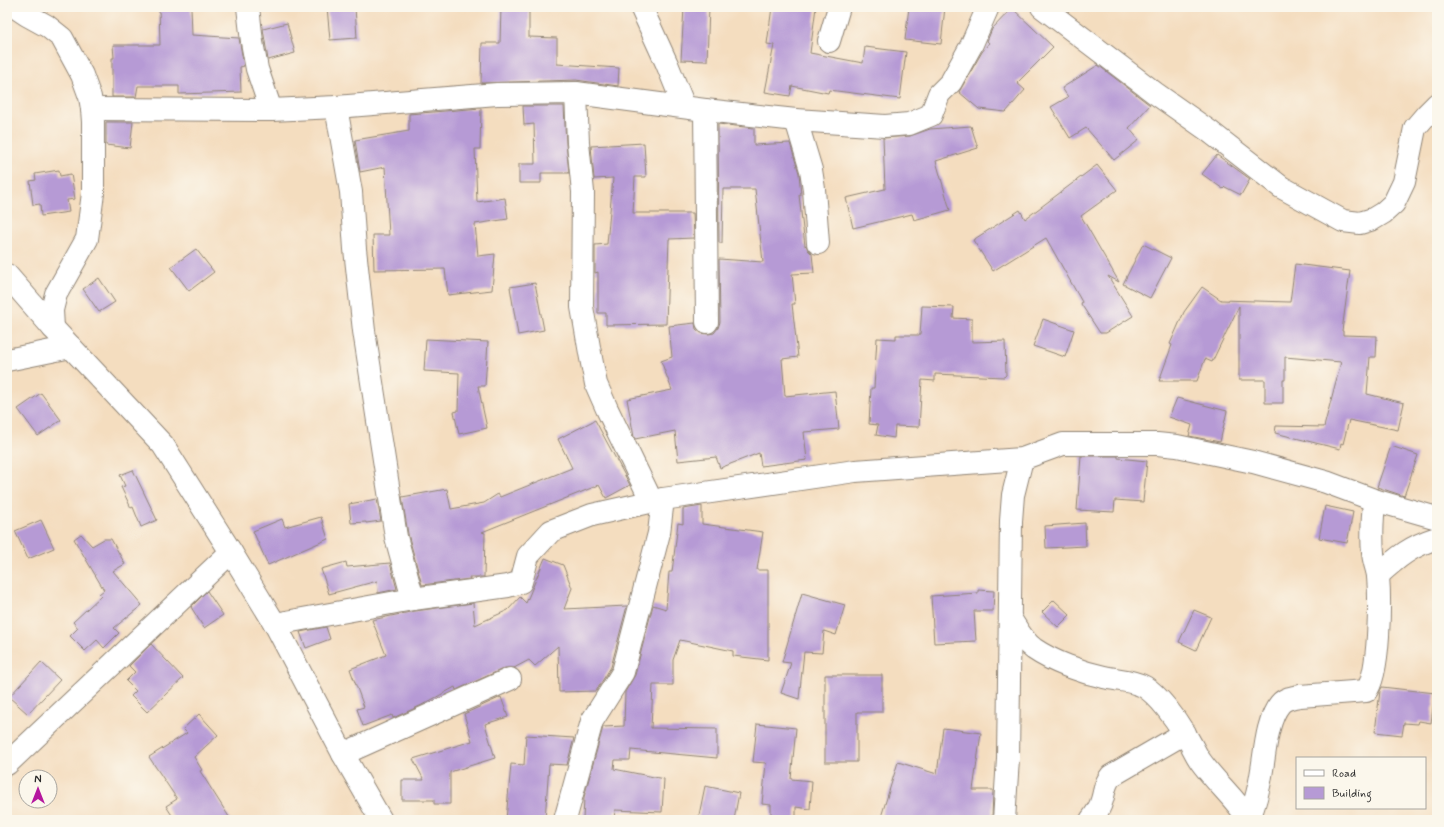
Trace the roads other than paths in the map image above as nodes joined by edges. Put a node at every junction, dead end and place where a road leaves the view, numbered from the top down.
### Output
1 (15, 7) edge
2 (248, 7) edge
3 (641, 7) edge
4 (839, 7) edge
5 (988, 7) edge
6 (1042, 7) edge
7 (829, 41) dead end
8 (576, 93) junction
9 (1437, 104) edge
10 (92, 108) junction
11 (336, 108) junction
12 (694, 108) junction
13 (271, 110) junction
14 (796, 120) junction
15 (818, 243) dead end
16 (7, 275) edge
17 (707, 322) dead end
18 (53, 328) junction
19 (71, 347) junction
20 (7, 360) edge
21 (1022, 459) junction
22 (658, 500) junction
23 (1374, 500) junction
24 (1437, 518) edge
25 (1437, 538) edge
26 (231, 552) junction
27 (1378, 575) junction
28 (413, 599) junction
29 (1010, 618) junction
30 (275, 624) junction
31 (510, 679) dead end
32 (1185, 733) junction
33 (343, 754) junction
34 (7, 764) edge
35 (381, 820) edge
36 (565, 820) edge
37 (1004, 820) edge
38 (1091, 820) edge
39 (1249, 820) edge

1 - 10 street
2 - 13 street
3 - 12 street
4 - 7 street
5 - 14 street
6 - 9 street
8 - 11 street
8 - 12 street
8 - 22 street
10 - 13 street
10 - 18 street
11 - 13 street
11 - 28 street
12 - 14 street
12 - 17 street
14 - 15 street
16 - 18 street
18 - 19 street
19 - 20 street
19 - 26 street
21 - 22 street
21 - 23 street
21 - 29 street
22 - 28 street
22 - 36 street
23 - 24 street
23 - 27 street
25 - 27 street
26 - 30 street
26 - 34 street
27 - 39 street
28 - 30 street
29 - 32 street
29 - 37 street
30 - 33 street
31 - 33 street
32 - 38 street
32 - 39 street
33 - 35 street

